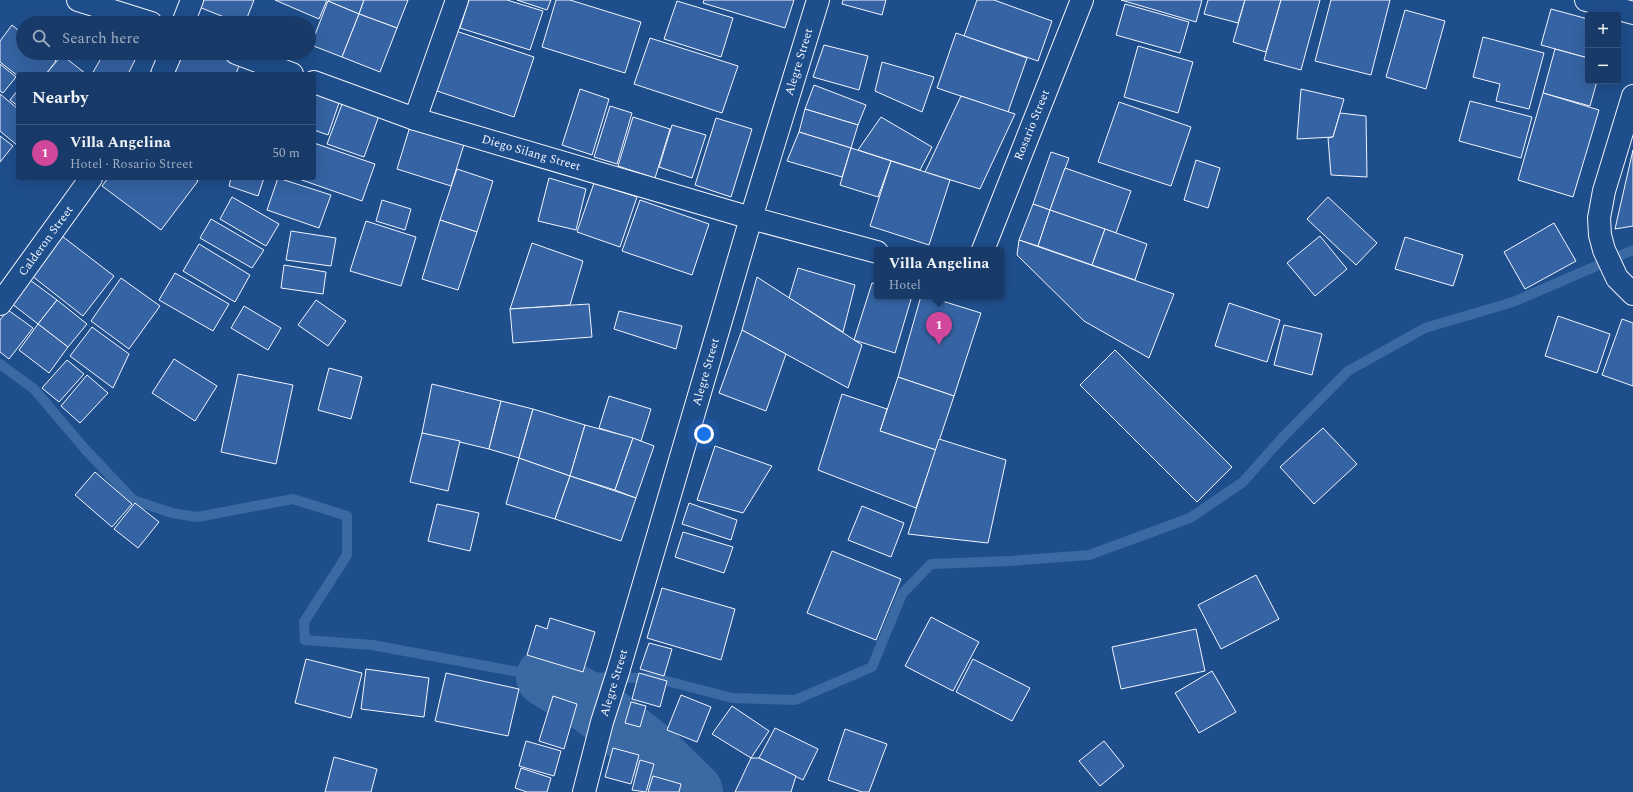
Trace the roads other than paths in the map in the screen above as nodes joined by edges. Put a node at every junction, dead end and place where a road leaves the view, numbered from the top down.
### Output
1 (78, 0) edge
2 (192, 0) edge
3 (457, 0) edge
4 (818, 0) edge
5 (1082, 0) edge
6 (1586, 0) edge
7 (1633, 13) edge
8 (129, 16) edge
9 (186, 16) edge
10 (168, 60) edge
11 (255, 60) edge
12 (163, 72) edge
13 (287, 72) edge
14 (316, 83) edge
15 (1633, 96) edge
16 (415, 119) junction
17 (90, 180) edge
18 (751, 218) junction
19 (984, 247) edge
20 (874, 251) edge
21 (1633, 294) edge
22 (0, 304) edge
23 (584, 792) edge

1 - 8 street
2 - 9 street
3 - 16 street
4 - 18 street, Alegre Street
5 - 19 street, Rosario Street
6 - 7 street
10 - 12 street
11 - 13 street
14 - 16 street, Diego Silang Street
15 - 21 street
16 - 18 street, Diego Silang Street
17 - 22 street, Calderon Street
18 - 20 street, Diego Silang Street
18 - 23 street, Alegre Street

